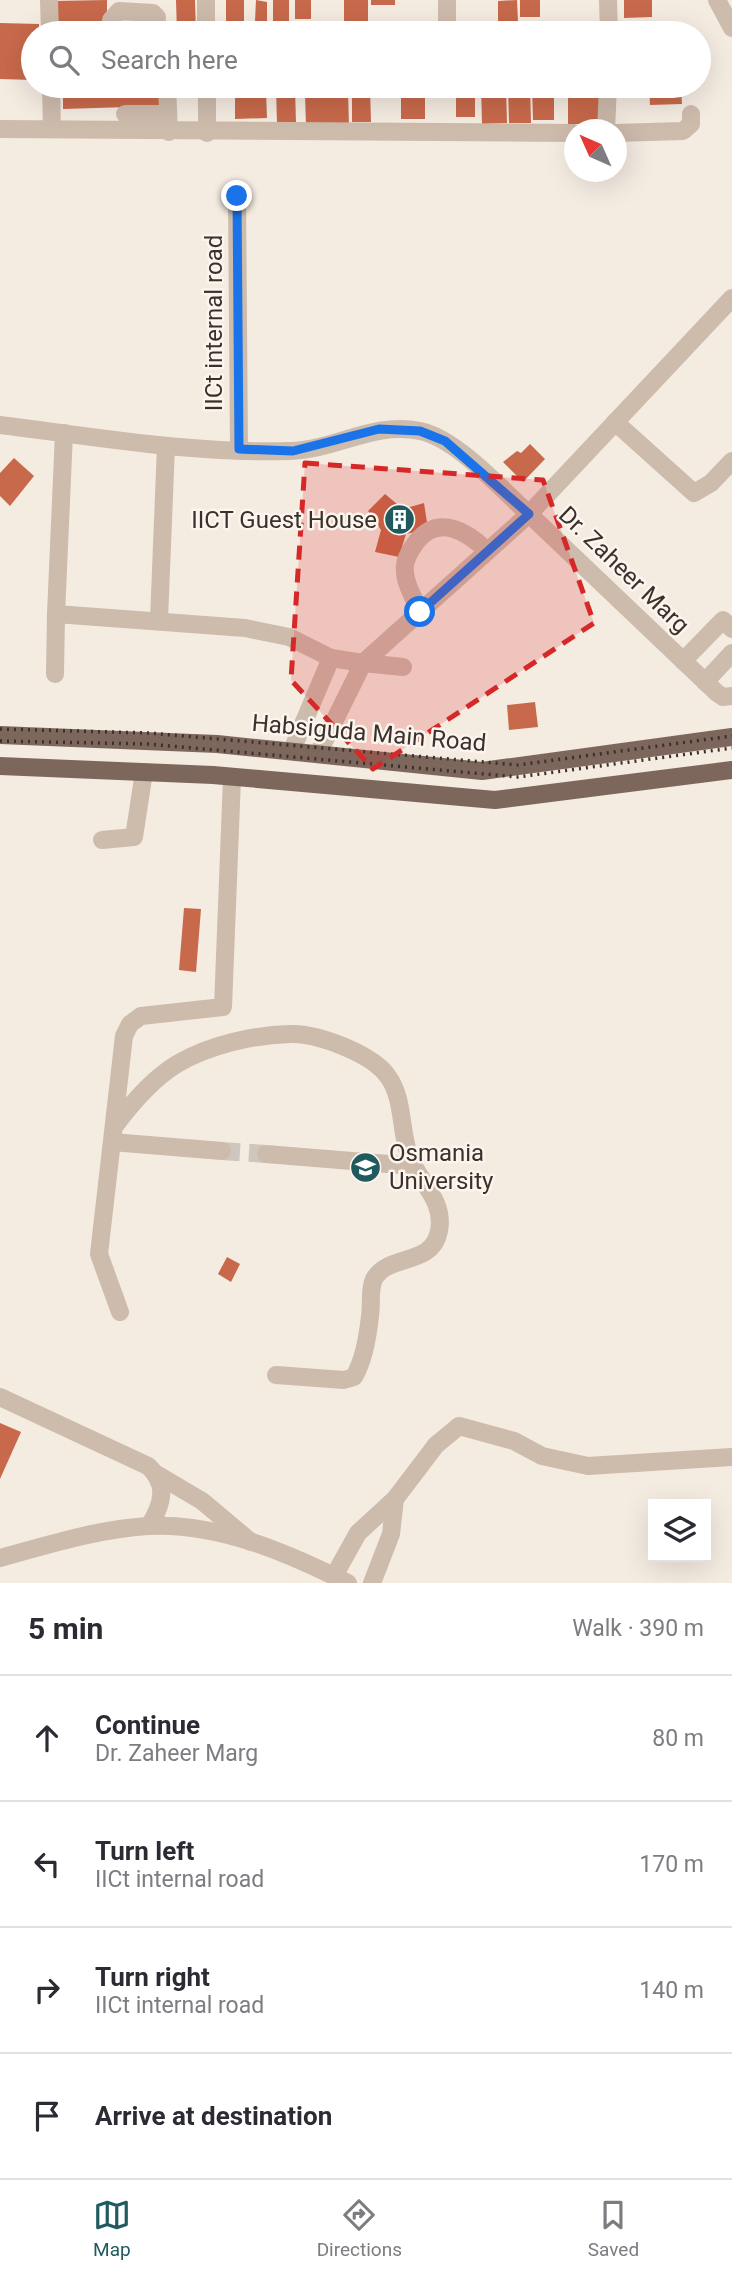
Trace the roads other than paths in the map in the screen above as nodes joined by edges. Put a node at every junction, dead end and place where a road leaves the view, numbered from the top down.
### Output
1 (50, 0) edge
2 (206, 0) edge
3 (447, 0) edge
4 (608, 0) edge
5 (717, 0) edge
6 (50, 21) edge
7 (111, 21) edge
8 (156, 21) edge
9 (206, 21) edge
10 (447, 21) edge
11 (609, 21) edge
12 (732, 28) edge
13 (51, 98) edge
14 (168, 98) edge
15 (207, 98) edge
16 (607, 98) edge
17 (125, 114) dead end
18 (691, 114) dead end
19 (606, 119) edge
20 (169, 123) junction
21 (0, 129) edge
22 (51, 129) junction
23 (207, 133) junction
24 (564, 133) edge
25 (627, 133) edge
26 (237, 196) dead end
27 (732, 298) edge
28 (615, 422) junction
29 (0, 425) edge
30 (64, 433) junction
31 (166, 446) junction
32 (239, 449) junction
33 (732, 461) edge
34 (529, 514) junction
35 (487, 551) junction
36 (420, 612) junction
37 (56, 614) junction
38 (159, 620) junction
39 (732, 629) edge
40 (732, 653) edge
41 (331, 658) junction
42 (683, 661) junction
43 (363, 663) junction
44 (403, 667) dead end
45 (55, 674) dead end
46 (705, 682) junction
47 (732, 696) edge
48 (0, 735) edge
49 (56, 736) junction
50 (732, 737) edge
51 (292, 750) junction
52 (318, 754) junction
53 (0, 766) edge
54 (516, 766) junction
55 (53, 767) junction
56 (732, 770) edge
57 (144, 772) junction
58 (232, 778) junction
59 (517, 797) junction
60 (102, 840) dead end
61 (113, 1135) junction
62 (222, 1151) tunnel mouth
63 (266, 1154) tunnel mouth
64 (414, 1166) junction
65 (120, 1312) dead end
66 (276, 1375) dead end
67 (0, 1397) edge
68 (732, 1457) edge
69 (158, 1475) junction
70 (395, 1499) junction
71 (149, 1526) junction
72 (252, 1542) junction
73 (0, 1558) edge
74 (341, 1579) edge
75 (372, 1583) edge

1 - 6 street
2 - 9 street
3 - 10 street
4 - 11 street
5 - 12 street
7 - 8 street
13 - 22 street
14 - 20 street
15 - 23 street
16 - 19 street
17 - 20 street
18 - 25 street
20 - 22 street
20 - 23 street
21 - 22 street
23 - 24 street
26 - 32 street, IICt internal road
27 - 28 street
28 - 33 street
28 - 34 street
29 - 30 street, IICt internal road
30 - 31 street, IICt internal road
30 - 37 street
31 - 32 street, IICt internal road
31 - 38 street
32 - 34 street, IICt internal road
34 - 35 street, Dr. Zaheer Marg
34 - 42 street, Dr. Zaheer Marg
35 - 36 street, Dr. Zaheer Marg
35 - 36 street
36 - 43 street, Dr. Zaheer Marg
37 - 38 street
37 - 45 street
38 - 41 street
39 - 42 street
40 - 46 street
41 - 43 street
41 - 51 street
42 - 46 street, Dr. Zaheer Marg
43 - 44 street
43 - 52 street
46 - 47 street, Dr. Zaheer Marg
48 - 49 main road, Habsiguda Main Road
49 - 51 main road, Habsiguda Main Road
49 - 55 main road
50 - 54 main road, Habsiguda Main Road
51 - 52 main road, Habsiguda Main Road
52 - 54 main road, Habsiguda Main Road
53 - 55 main road
54 - 59 main road
55 - 57 main road
56 - 59 main road
57 - 58 main road
57 - 60 street
58 - 59 main road
58 - 61 street
61 - 62 street
61 - 64 street
61 - 65 street
63 - 64 street
64 - 66 street
67 - 69 street
68 - 70 street
69 - 71 street
69 - 72 street
70 - 74 street
70 - 75 street
71 - 72 street
71 - 73 street
72 - 74 street

